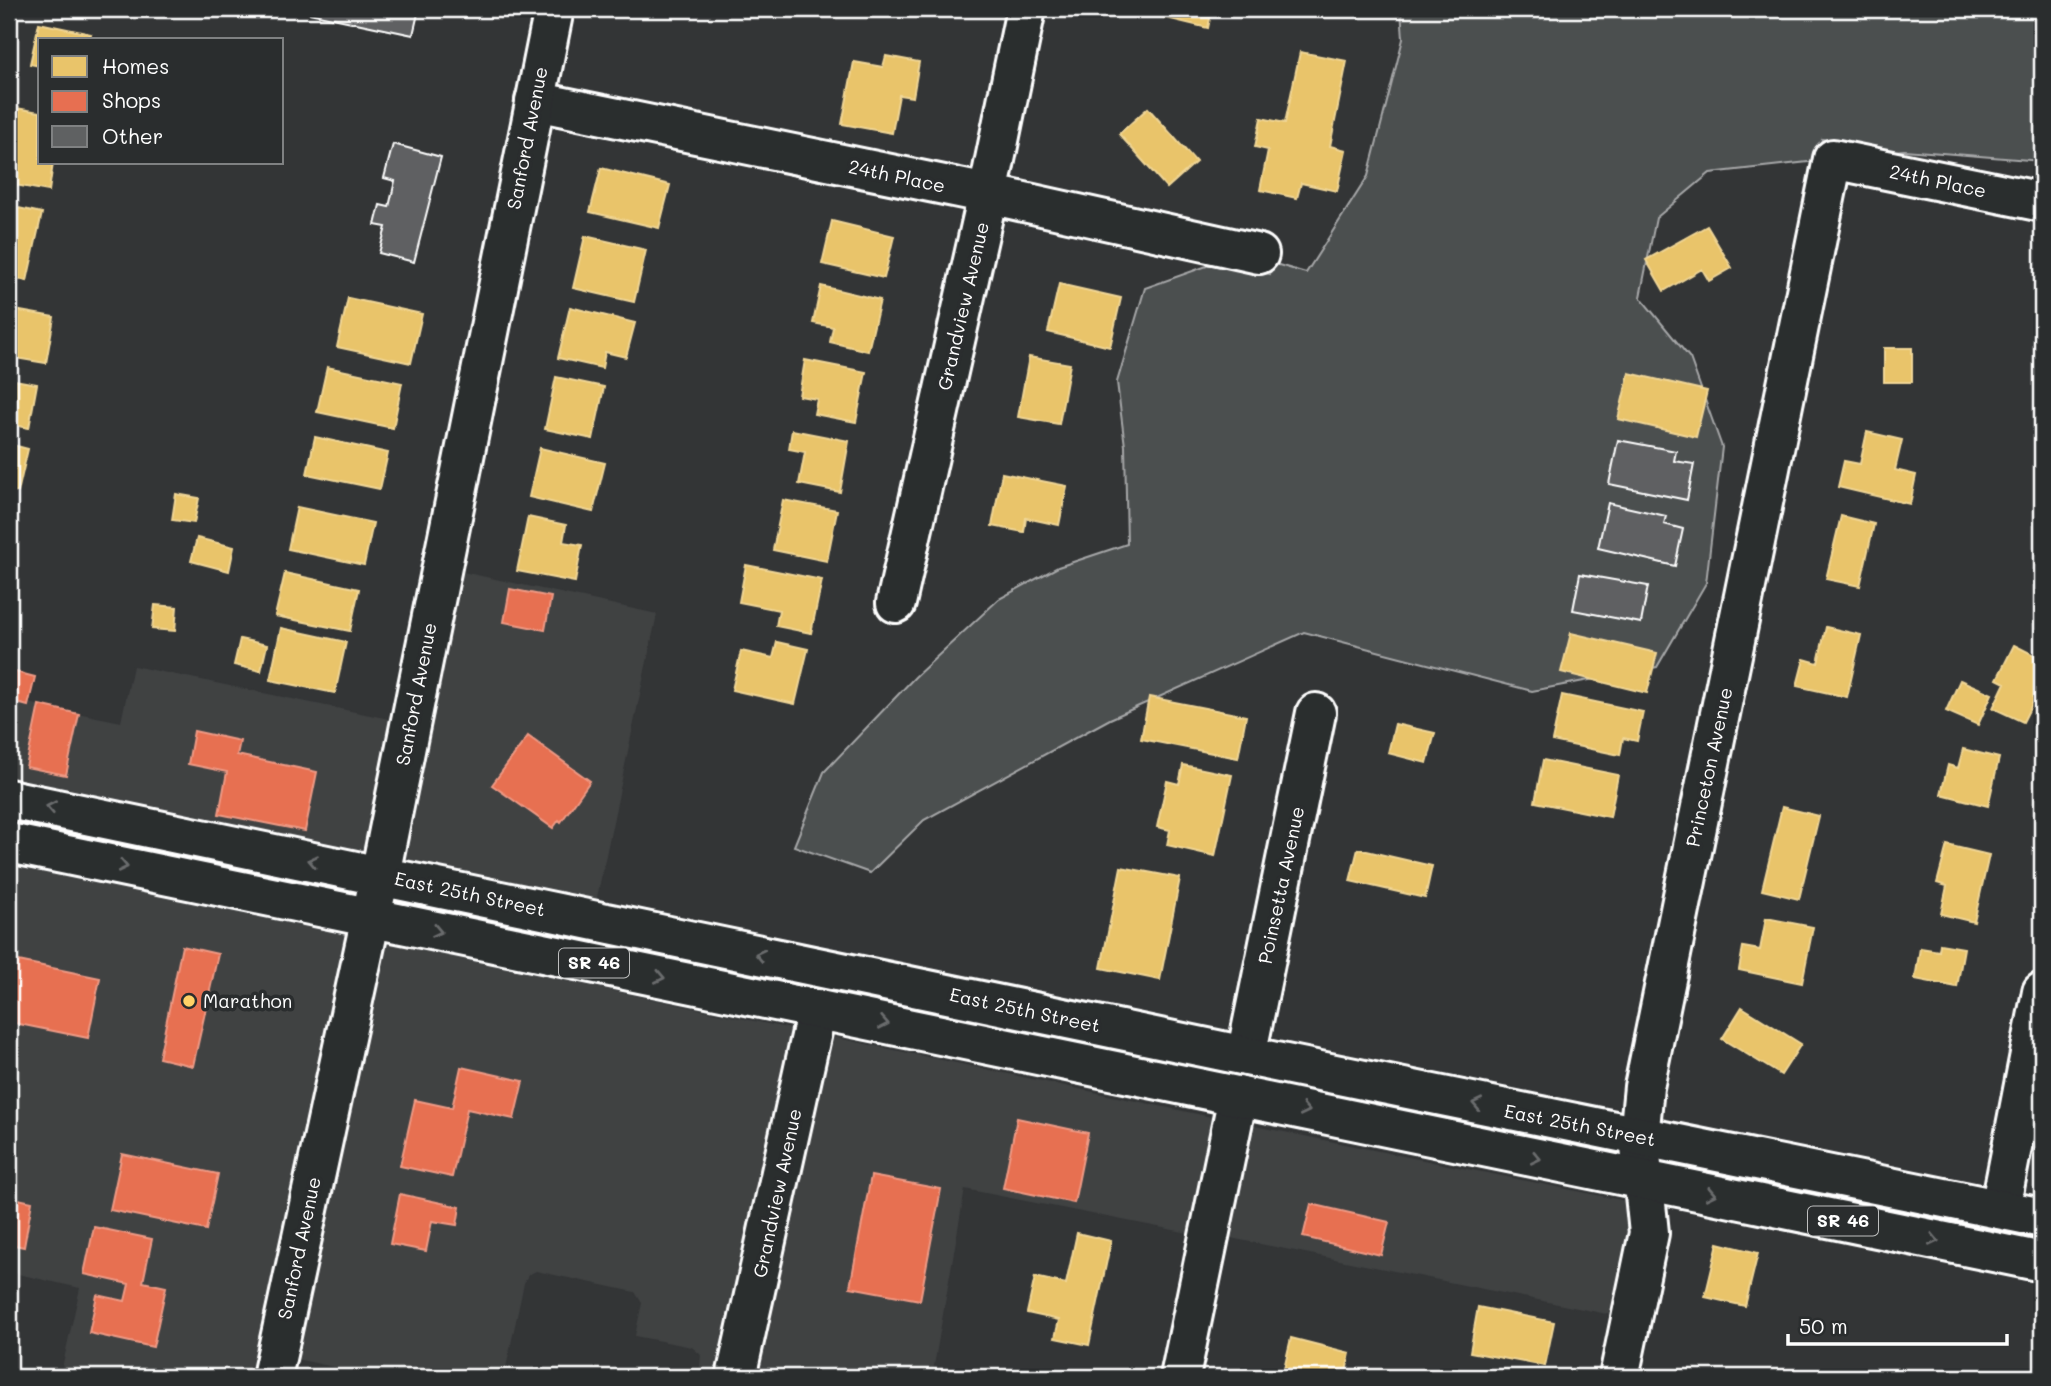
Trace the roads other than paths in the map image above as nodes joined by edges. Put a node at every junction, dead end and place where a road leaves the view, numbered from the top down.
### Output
1 (554, 9) edge
2 (1026, 9) edge
3 (535, 101) junction
4 (1833, 159) joint
5 (988, 194) junction
6 (2042, 202) edge
7 (1259, 254) dead end
8 (896, 603) dead end
9 (1316, 713) dead end
10 (9, 799) edge
11 (9, 843) edge
12 (380, 875) junction
13 (370, 917) junction
14 (2042, 992) edge
15 (817, 1009) junction
16 (1044, 1055) junction
17 (1246, 1056) junction
18 (1238, 1096) junction
19 (1639, 1137) junction
20 (1644, 1180) junction
21 (2000, 1209) junction
22 (2042, 1218) edge
23 (2042, 1262) edge
24 (272, 1377) edge
25 (736, 1377) edge
26 (1180, 1377) edge
27 (1619, 1377) edge

1 - 3 main road, Sanford Avenue
2 - 5 main road, Grandview Avenue
3 - 5 main road, 24th Place
3 - 12 main road, Sanford Avenue
4 - 6 main road, 24th Place
4 - 19 main road, Princeton Avenue
5 - 7 main road, 24th Place
5 - 8 main road, Grandview Avenue
9 - 17 main road, Poinsetta Avenue
12 -> 10 main road, East 25th Street / SR 46
11 -> 13 main road, East 25th Street / SR 46
12 - 13 main road, Sanford Avenue
17 -> 12 main road, East 25th Street / SR 46
13 -> 15 main road, East 25th Street / SR 46
13 - 24 main road, Sanford Avenue
14 - 21 main road
15 -> 16 main road, East 25th Street / SR 46
15 - 25 main road, Grandview Avenue
16 - 17 main road
16 - 18 main road, East 25th Street / SR 46
19 -> 17 main road, East 25th Street / SR 46
18 -> 20 main road, East 25th Street / SR 46
18 - 26 main road
19 - 20 main road, Princeton Avenue
19 - 21 main road, East 25th Street / SR 46
20 -> 23 main road, East 25th Street / SR 46
20 - 27 main road, Princeton Avenue
21 - 22 main road, East 25th Street / SR 46

